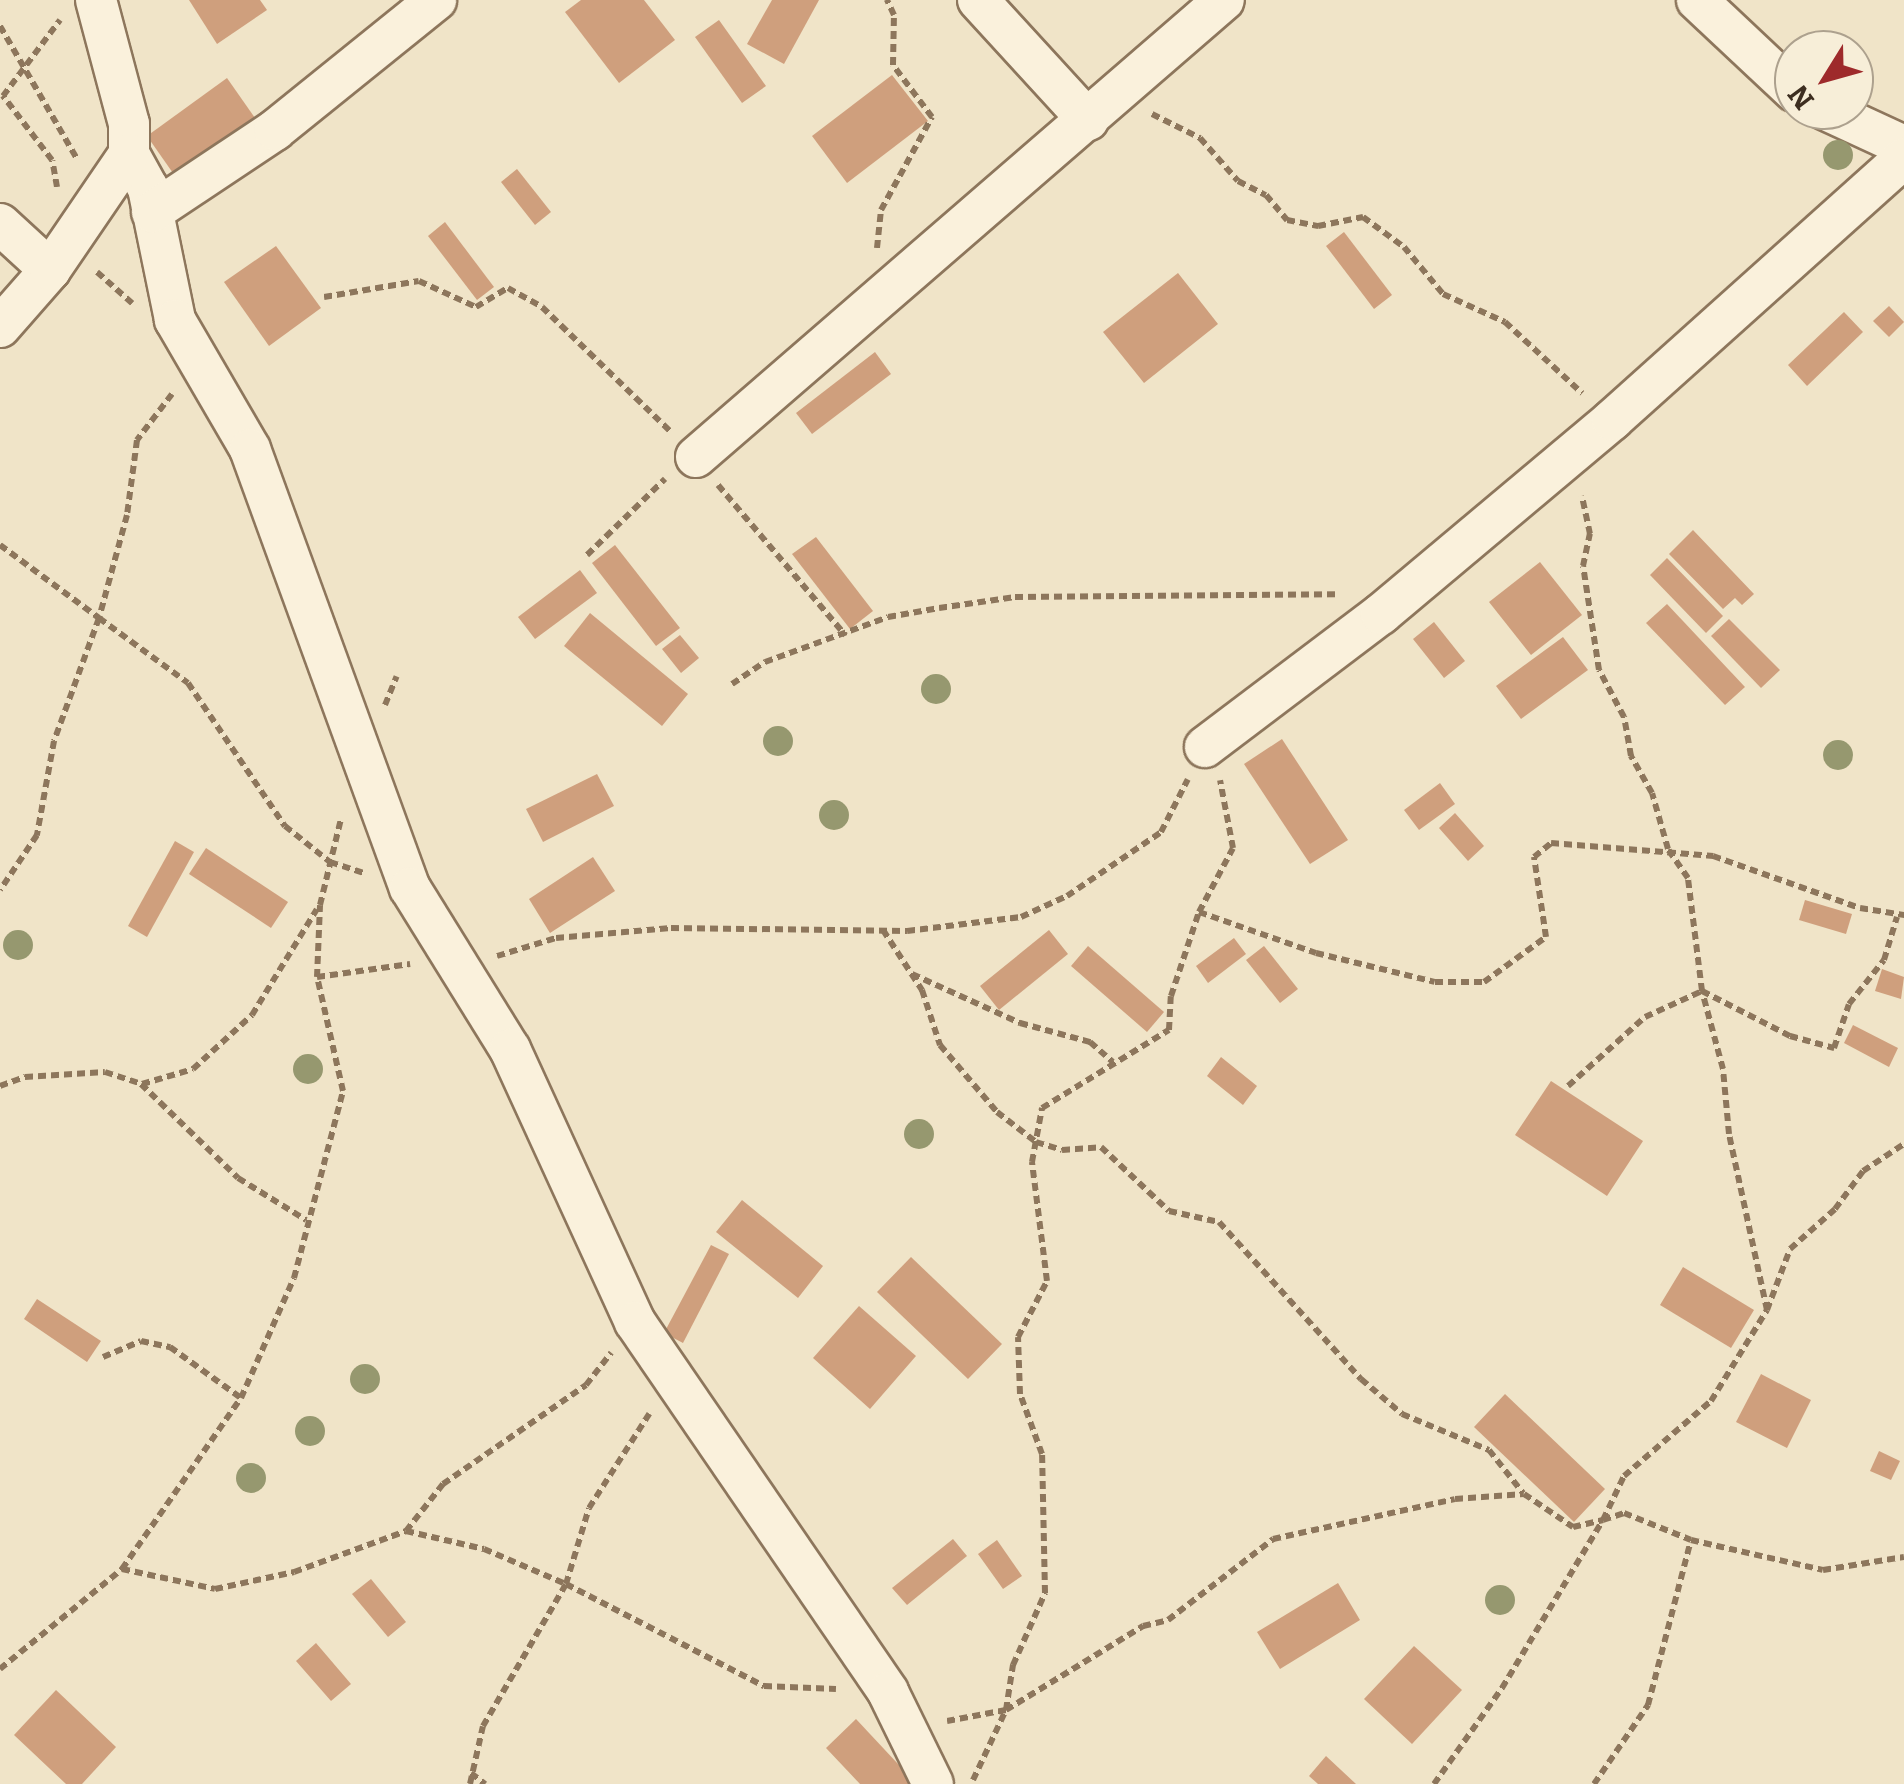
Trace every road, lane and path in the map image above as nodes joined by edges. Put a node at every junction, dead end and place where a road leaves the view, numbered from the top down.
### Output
1 (96, 0) edge
2 (436, 0) edge
3 (888, 0) edge
4 (978, 0) edge
5 (1224, 0) edge
6 (1697, 0) edge
7 (0, 26) edge
8 (1774, 72) edge
9 (1118, 92) junction
10 (1088, 120) junction
11 (1869, 130) edge
12 (1904, 146) edge
13 (129, 154) junction
14 (1904, 158) edge
15 (99, 198) junction
16 (152, 212) junction
17 (0, 224) edge
18 (50, 270) junction
19 (324, 297) dead end
20 (873, 304) junction
21 (0, 327) edge
22 (197, 361) junction
23 (1612, 420) junction
24 (1574, 452) junction
25 (696, 458) junction
26 (0, 546) edge
27 (588, 556) dead end
28 (1345, 593) dead end
29 (99, 618) junction
30 (845, 635) junction
31 (397, 676) dead end
32 (732, 684) dead end
33 (1205, 747) junction
34 (363, 759) junction
35 (1668, 849) junction
36 (330, 862) junction
37 (410, 888) junction
38 (0, 890) edge
39 (320, 906) junction
40 (1199, 912) junction
41 (1900, 916) edge
42 (883, 930) junction
43 (455, 958) junction
44 (911, 974) junction
45 (317, 976) junction
46 (1702, 991) junction
47 (1113, 1062) junction
48 (141, 1084) junction
49 (0, 1086) edge
50 (1568, 1086) dead end
51 (1036, 1142) junction
52 (1904, 1144) edge
53 (306, 1220) junction
54 (1767, 1310) junction
55 (635, 1322) junction
56 (103, 1358) dead end
57 (672, 1374) junction
58 (241, 1398) junction
59 (1524, 1494) junction
60 (1603, 1520) junction
61 (406, 1531) junction
62 (1691, 1540) junction
63 (1904, 1556) edge
64 (122, 1569) junction
65 (566, 1584) junction
66 (0, 1669) edge
67 (888, 1692) junction
68 (1006, 1710) junction
69 (472, 1773) junction
70 (470, 1784) edge
71 (486, 1784) edge
72 (933, 1784) edge
73 (969, 1784) edge
74 (1434, 1784) edge
75 (1594, 1784) edge

1 - 13 street
2 - 16 street
3 - 20 path
4 - 10 street
5 - 9 street
6 - 8 street
7 - 15 path
9 - 10 street
9 - 23 path
10 - 20 street
11 - 12 street
13 - 15 street
13 - 16 street
14 - 23 street
15 - 18 street
16 - 22 street
17 - 18 street
18 - 21 street
19 - 25 path
20 - 25 street
22 - 29 path
22 - 34 street
23 - 24 street
24 - 33 street
24 - 35 path
25 - 27 path
25 - 30 path
26 - 29 path
28 - 30 path
29 - 36 path
29 - 38 path
30 - 32 path
31 - 34 path
33 - 40 path
33 - 42 path
34 - 36 path
34 - 37 street
35 - 40 path
35 - 41 path
35 - 46 path
36 - 37 path
36 - 39 path
37 - 43 street
39 - 45 path
39 - 48 path
40 - 47 path
41 - 46 path
42 - 43 path
42 - 44 path
43 - 45 path
43 - 55 street
44 - 47 path
44 - 51 path
45 - 53 path
46 - 50 path
46 - 54 path
47 - 51 path
48 - 49 path
48 - 53 path
51 - 59 path
51 - 68 path
52 - 54 path
53 - 58 path
54 - 60 path
55 - 57 street
55 - 61 path
56 - 58 path
57 - 65 path
57 - 67 street
58 - 64 path
59 - 60 path
59 - 68 path
60 - 62 path
60 - 74 path
61 - 64 path
61 - 65 path
62 - 63 path
62 - 75 path
64 - 66 path
65 - 67 path
65 - 69 path
67 - 68 path
67 - 72 street
68 - 73 path
69 - 70 path
69 - 71 path

